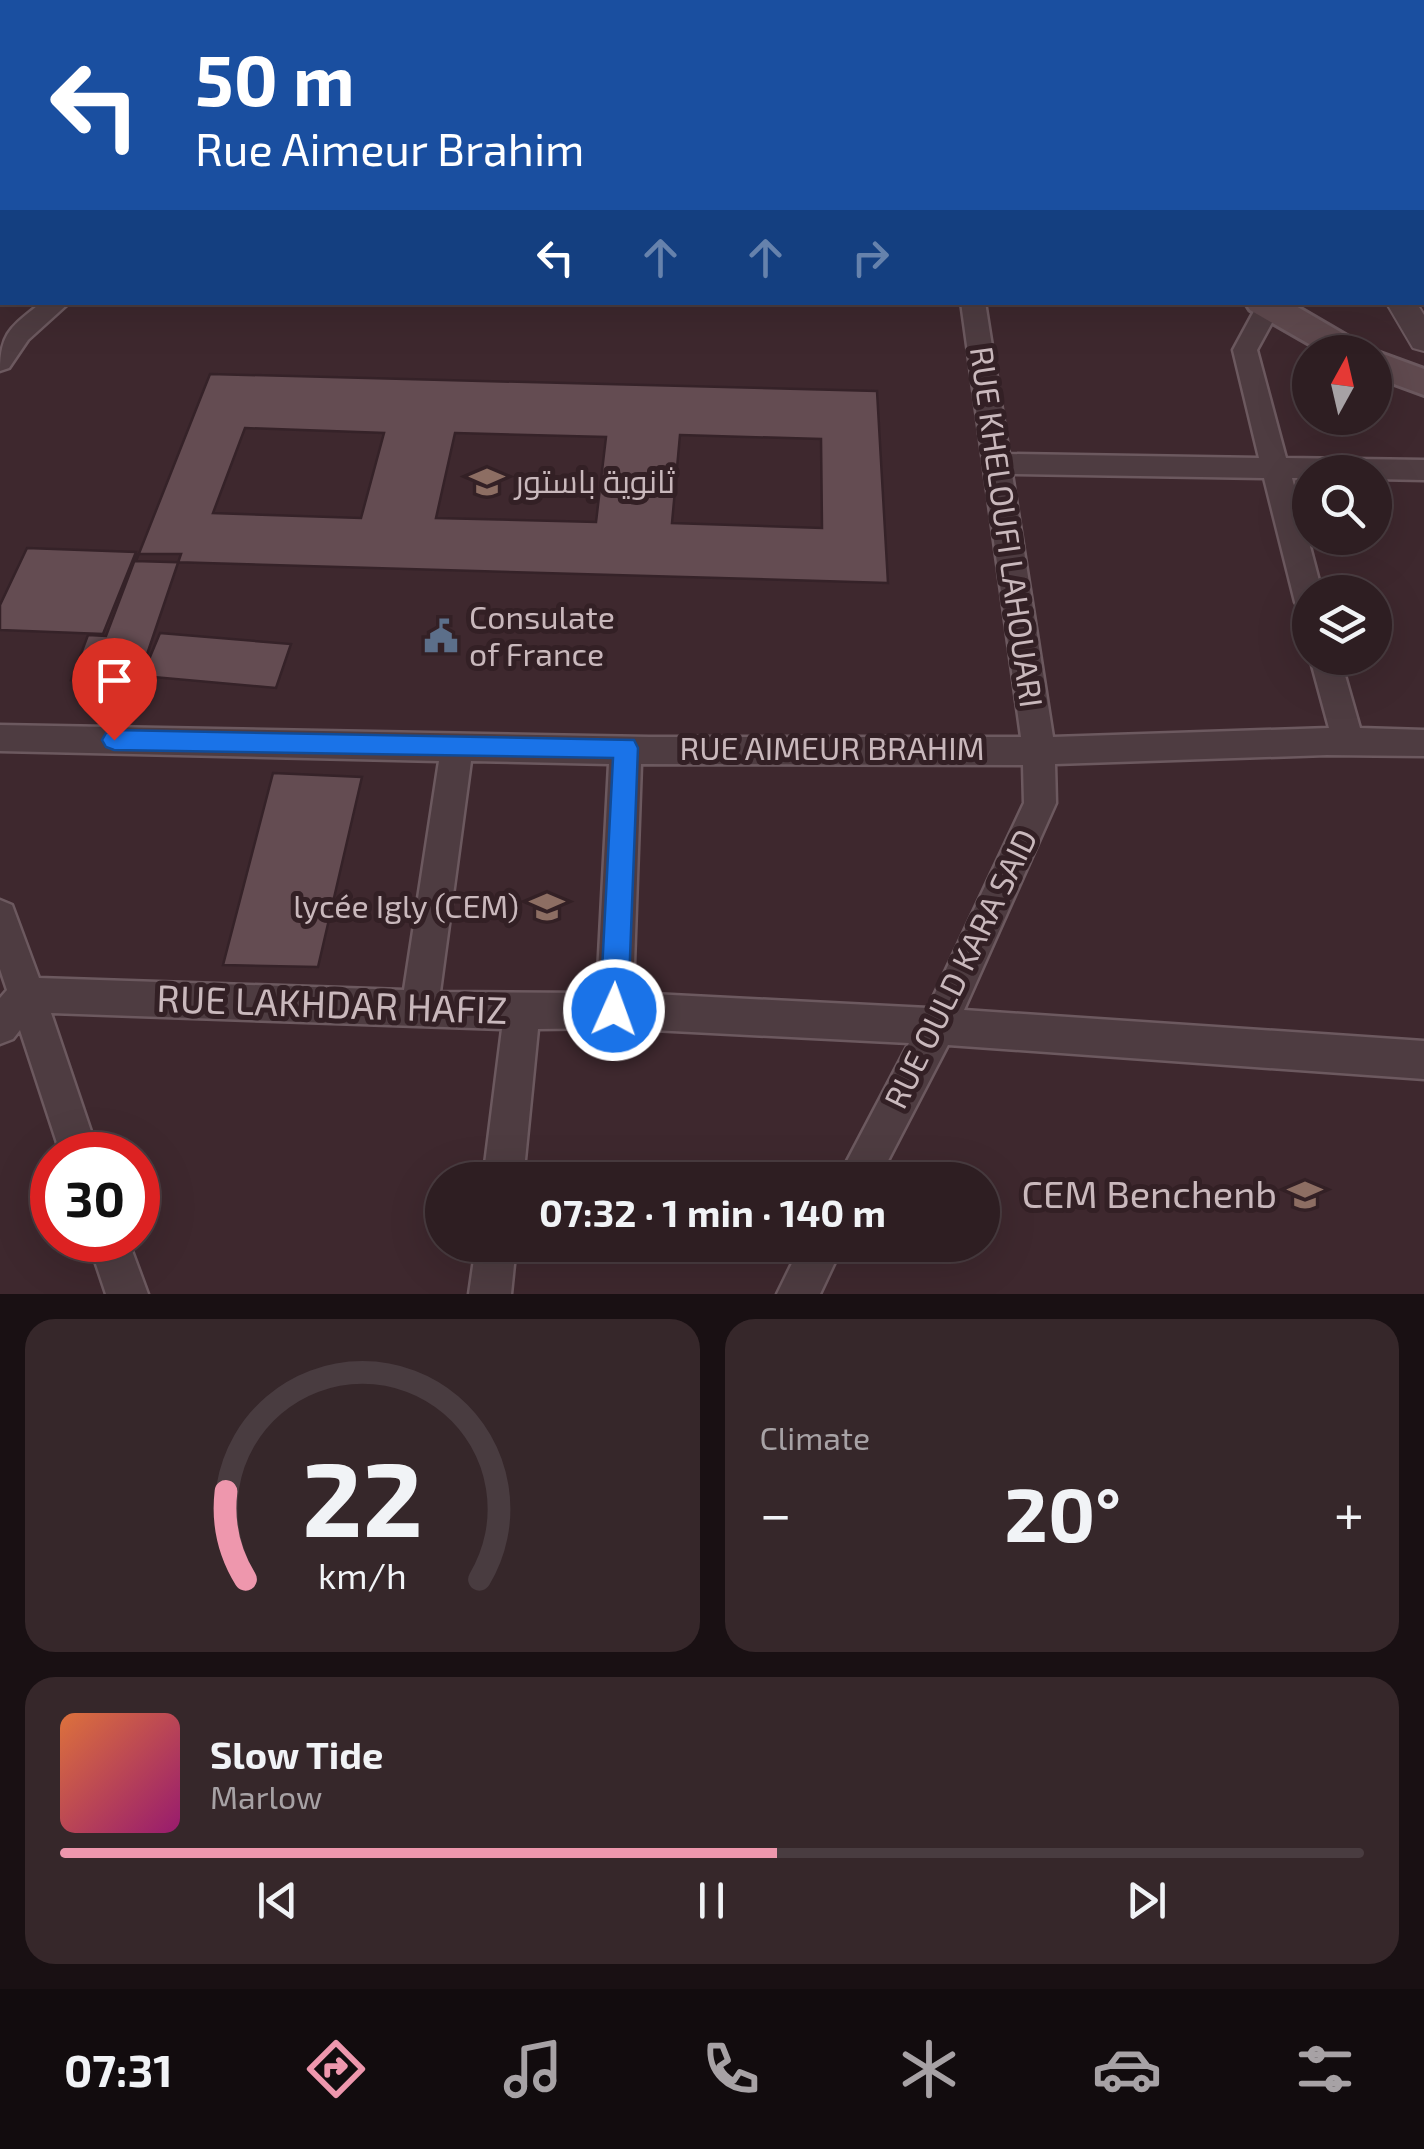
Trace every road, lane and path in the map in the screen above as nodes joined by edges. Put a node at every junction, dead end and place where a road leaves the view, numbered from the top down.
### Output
1 (54, 305) edge
2 (973, 305) edge
3 (1265, 305) edge
4 (1403, 305) edge
5 (1319, 335) edge
6 (1424, 341) edge
7 (0, 362) edge
8 (1392, 370) edge
9 (1424, 384) edge
10 (994, 464) junction
11 (1273, 468) junction
12 (1424, 470) edge
13 (1303, 575) edge
14 (1331, 675) edge
15 (0, 738) edge
16 (1348, 740) junction
17 (1424, 743) edge
18 (457, 748) junction
19 (626, 748) junction
20 (1040, 751) junction
21 (0, 916) edge
22 (26, 995) junction
23 (420, 1006) junction
24 (614, 1010) junction
25 (522, 1012) junction
26 (0, 1026) edge
27 (938, 1026) junction
28 (1424, 1060) edge
29 (72, 1132) edge
30 (505, 1162) edge
31 (866, 1162) edge
32 (115, 1262) edge
33 (494, 1262) edge
34 (814, 1262) edge
35 (126, 1294) edge
36 (490, 1294) edge
37 (798, 1294) edge

1 - 7 street
2 - 10 street, RUE KHELOUFI LAHOUARI
3 - 5 main road
3 - 11 street
4 - 6 street
8 - 9 main road
10 - 11 street
10 - 20 street, RUE KHELOUFI LAHOUARI
11 - 12 street
11 - 13 street
14 - 16 street
15 - 18 street, RUE AIMEUR BRAHIM
16 - 17 street, RUE AIMEUR BRAHIM
16 - 20 street, RUE AIMEUR BRAHIM
18 - 19 street, RUE AIMEUR BRAHIM
18 - 23 street
19 - 20 street, RUE AIMEUR BRAHIM
19 - 24 street
20 - 27 street, RUE OULD KARA SAID
21 - 22 street
22 - 23 street, RUE LAKHDAR HAFIZ
22 - 26 street
22 - 29 street
23 - 25 street, RUE LAKHDAR HAFIZ
24 - 25 street, RUE LAKHDAR HAFIZ
24 - 27 street, RUE LAKHDAR HAFIZ
25 - 30 street
27 - 28 street, RUE LAKHDAR HAFIZ
27 - 31 street, RUE OULD KARA SAID
32 - 35 street
33 - 36 street
34 - 37 street

